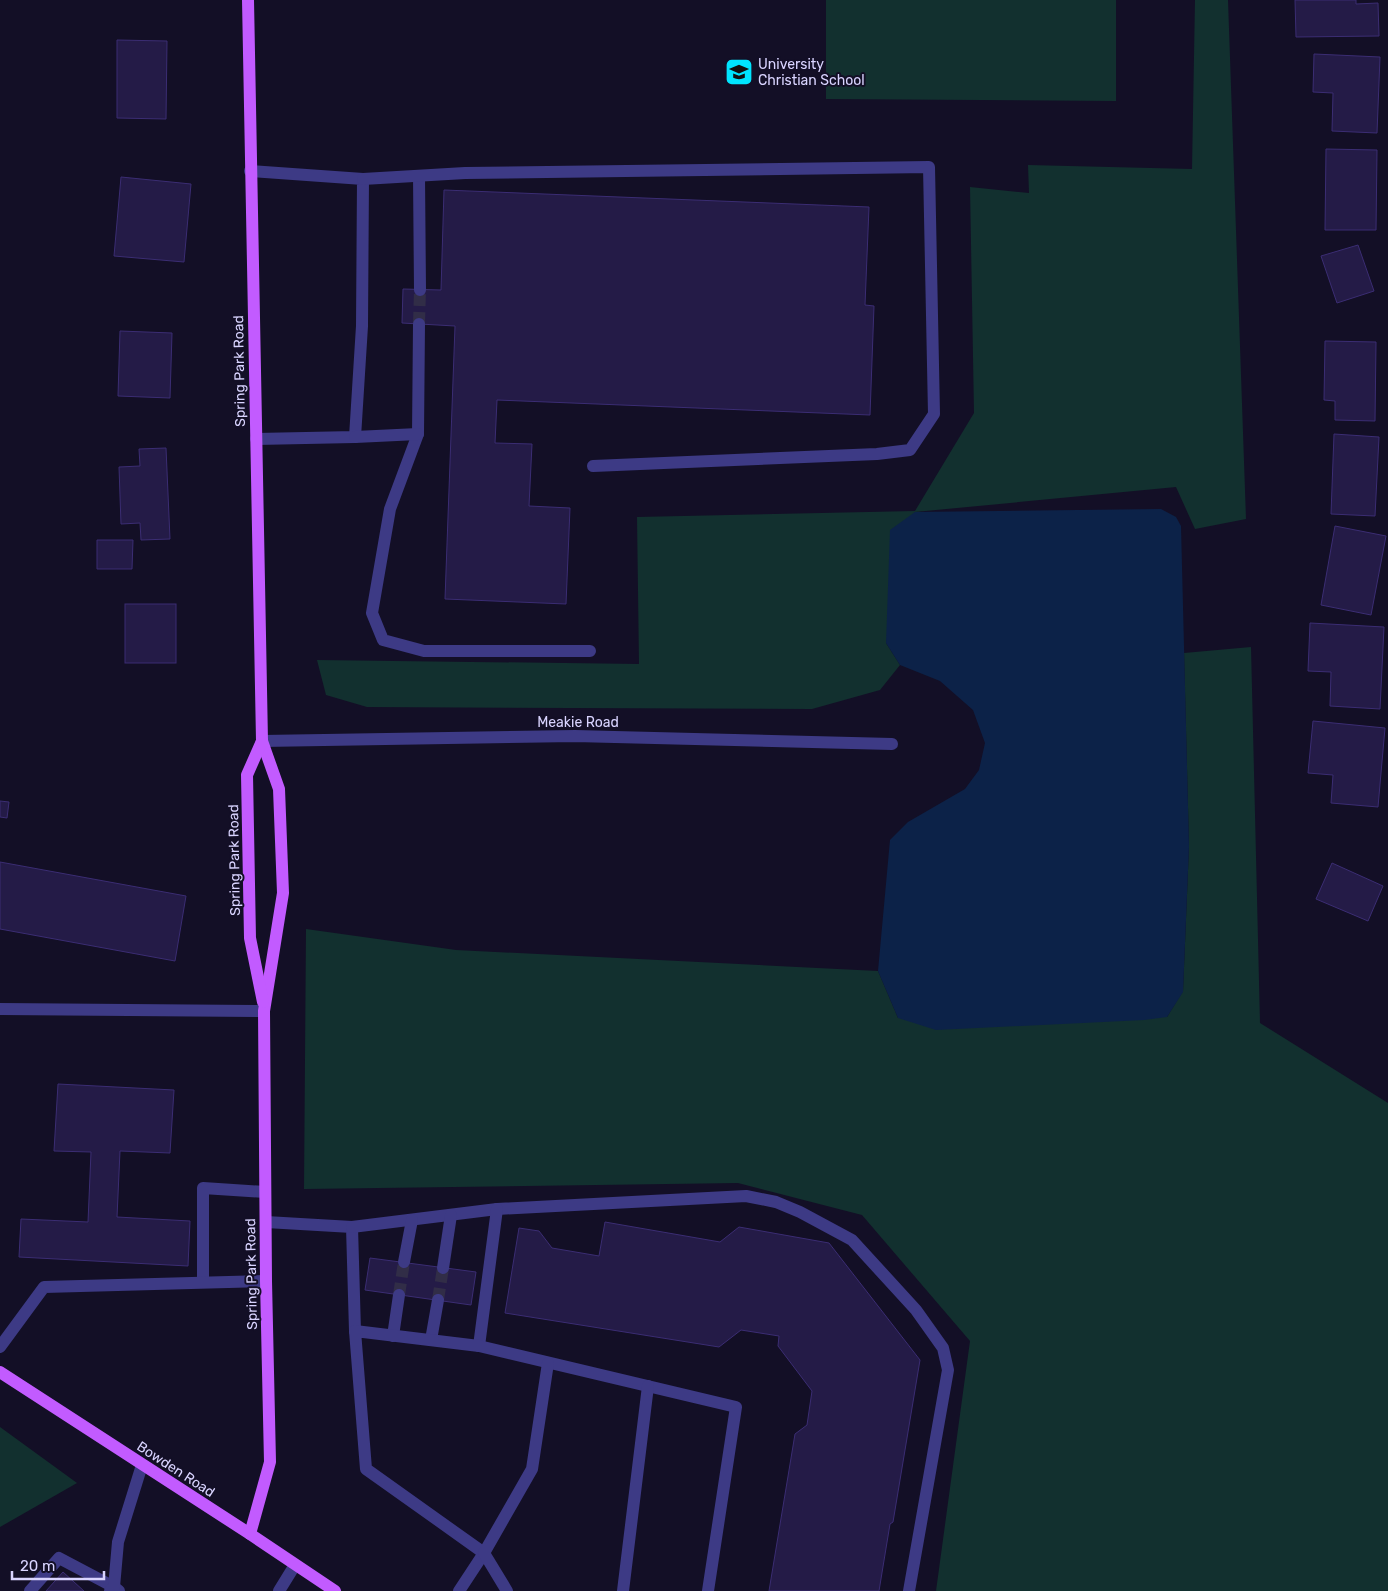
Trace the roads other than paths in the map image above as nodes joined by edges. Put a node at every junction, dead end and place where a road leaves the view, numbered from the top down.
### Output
1 (248, 0) edge
2 (250, 171) junction
3 (419, 176) junction
4 (363, 179) junction
5 (420, 290) tunnel mouth
6 (419, 324) tunnel mouth
7 (418, 434) junction
8 (355, 437) junction
9 (256, 439) junction
10 (593, 466) dead end
11 (590, 652) dead end
12 (262, 741) junction
13 (892, 744) dead end
14 (0, 1009) edge
15 (264, 1011) junction
16 (265, 1192) junction
17 (497, 1209) junction
18 (451, 1215) junction
19 (412, 1220) junction
20 (266, 1222) junction
21 (352, 1227) junction
22 (404, 1262) tunnel mouth
23 (443, 1268) tunnel mouth
24 (266, 1281) junction
25 (203, 1282) junction
26 (399, 1295) tunnel mouth
27 (438, 1300) tunnel mouth
28 (355, 1331) junction
29 (393, 1336) junction
30 (431, 1340) junction
31 (479, 1346) junction
32 (0, 1348) edge
33 (548, 1362) junction
34 (0, 1372) edge
35 (648, 1386) junction
36 (142, 1465) junction
37 (250, 1534) junction
38 (484, 1553) junction
39 (295, 1565) junction
40 (114, 1590) edge
41 (30, 1591) edge
42 (279, 1591) edge
43 (335, 1591) edge
44 (459, 1591) edge
45 (506, 1591) edge
46 (623, 1591) edge
47 (708, 1591) edge
48 (909, 1591) edge

1 - 2 main road, Spring Park Road
2 - 4 street
2 - 9 main road, Spring Park Road
3 - 4 street
3 - 5 street
3 - 10 street
4 - 8 street
6 - 7 street
7 - 8 street
7 - 11 street
8 - 9 street
9 - 12 main road, Spring Park Road
12 - 13 street, Meakie Road
12 - 15 main road, Spring Park Road
12 - 15 main road, Spring Park Road
14 - 15 street
15 - 16 main road, Spring Park Road
16 - 20 main road, Spring Park Road
16 - 25 street
17 - 18 street
17 - 31 street
17 - 48 street
18 - 19 street
18 - 23 street
19 - 21 street
19 - 22 street
20 - 21 street
20 - 24 main road, Spring Park Road
21 - 28 street
24 - 25 street
24 - 37 main road, Spring Park Road
25 - 32 street
26 - 29 street
27 - 30 street
28 - 29 street
28 - 38 street
29 - 30 street
30 - 31 street
31 - 33 street
33 - 35 street
33 - 38 street
34 - 36 main road, Bowden Road
35 - 46 street
35 - 47 street
36 - 37 main road, Bowden Road
36 - 40 street
37 - 39 main road, Bowden Road
38 - 44 street
38 - 45 street
39 - 42 street
39 - 43 main road, Bowden Road
40 - 41 street

